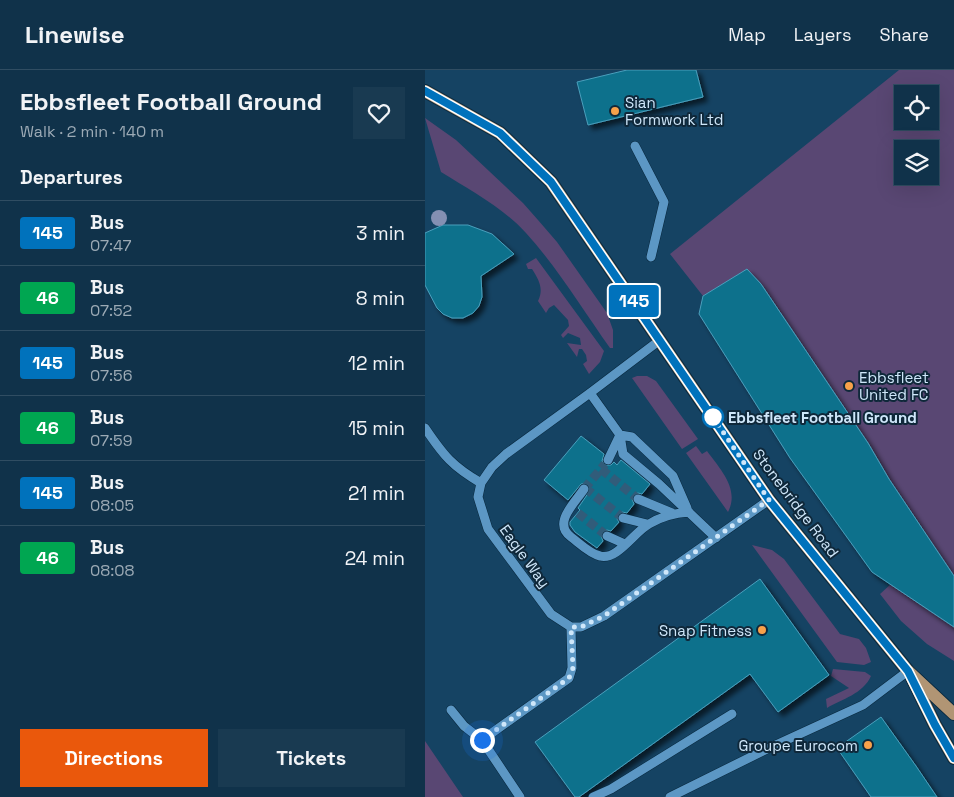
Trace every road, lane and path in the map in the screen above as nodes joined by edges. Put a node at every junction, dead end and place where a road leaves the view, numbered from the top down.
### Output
1 (425, 91) edge
2 (635, 146) dead end
3 (651, 257) dead end
4 (660, 340) junction
5 (591, 393) junction
6 (425, 428) edge
7 (620, 434) junction
8 (608, 460) tunnel mouth
9 (481, 483) junction
10 (584, 489) tunnel mouth
11 (638, 499) tunnel mouth
12 (769, 500) junction
13 (689, 512) junction
14 (672, 513) junction
15 (623, 518) tunnel mouth
16 (647, 524) junction
17 (607, 536) tunnel mouth
18 (716, 538) junction
19 (625, 544) junction
20 (571, 627) junction
21 (908, 671) junction
22 (451, 710) dead end
23 (732, 714) dead end
24 (954, 714) edge
25 (482, 740) junction
26 (954, 758) edge
27 (520, 797) edge
28 (593, 797) edge
29 (670, 797) edge

1 - 4 main road, Stonebridge Road
2 - 3 street
4 - 5 street
4 - 12 main road, Stonebridge Road
5 - 7 street
5 - 9 street
6 - 9 street
7 - 8 street
7 - 13 street
7 - 13 street
9 - 20 street, Eagle Way
10 - 19 street
11 - 14 street
12 - 18 street
12 - 21 main road, Stonebridge Road
13 - 14 street
13 - 18 street
14 - 16 street
15 - 16 street
16 - 19 street
17 - 19 street
18 - 20 street
20 - 25 street
21 - 24 main road, Stonebridge Road
21 - 26 main road, Stonebridge Road
21 - 29 street
22 - 25 street
23 - 28 street
25 - 27 street

